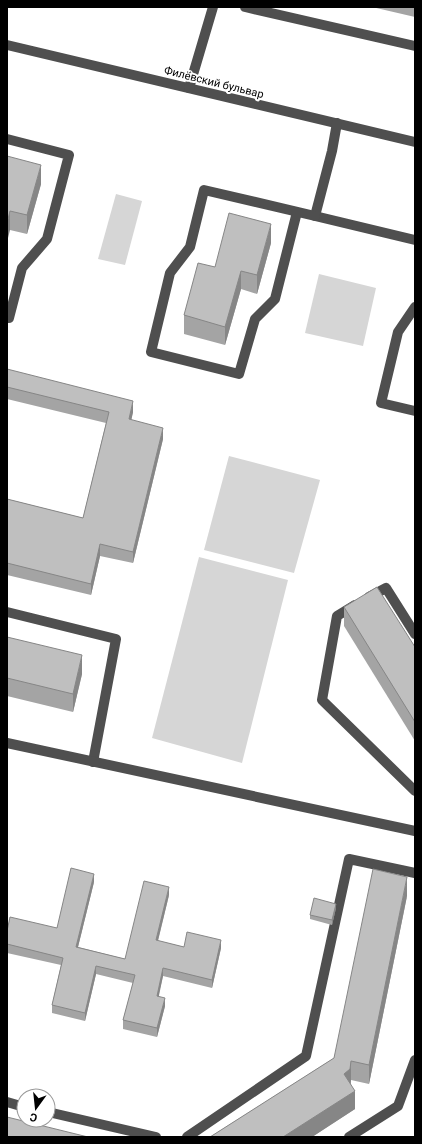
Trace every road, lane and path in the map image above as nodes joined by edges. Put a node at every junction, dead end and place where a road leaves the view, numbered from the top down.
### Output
1 (213, 7) edge
2 (245, 7) edge
3 (7, 45) edge
4 (415, 46) edge
5 (189, 88) junction
6 (337, 123) junction
7 (7, 139) edge
8 (415, 142) edge
9 (297, 212) junction
10 (315, 216) junction
11 (415, 240) edge
12 (415, 307) edge
13 (7, 318) edge
14 (415, 412) edge
15 (7, 612) edge
16 (415, 634) edge
17 (7, 743) edge
18 (93, 762) junction
19 (415, 791) edge
20 (415, 831) edge
21 (415, 874) edge
22 (415, 1060) edge
23 (56, 1114) edge
24 (156, 1137) edge
25 (187, 1137) edge
26 (349, 1137) edge

1 - 5 street
2 - 4 street
3 - 5 street, Филёвский бульвар
5 - 6 street, Филёвский бульвар
6 - 8 street, Филёвский бульвар
6 - 10 street
7 - 13 street
9 - 9 street
9 - 10 street
10 - 11 street
12 - 14 street
15 - 18 street
16 - 19 street
17 - 18 street
18 - 20 street
21 - 25 street
22 - 26 street
23 - 24 street

